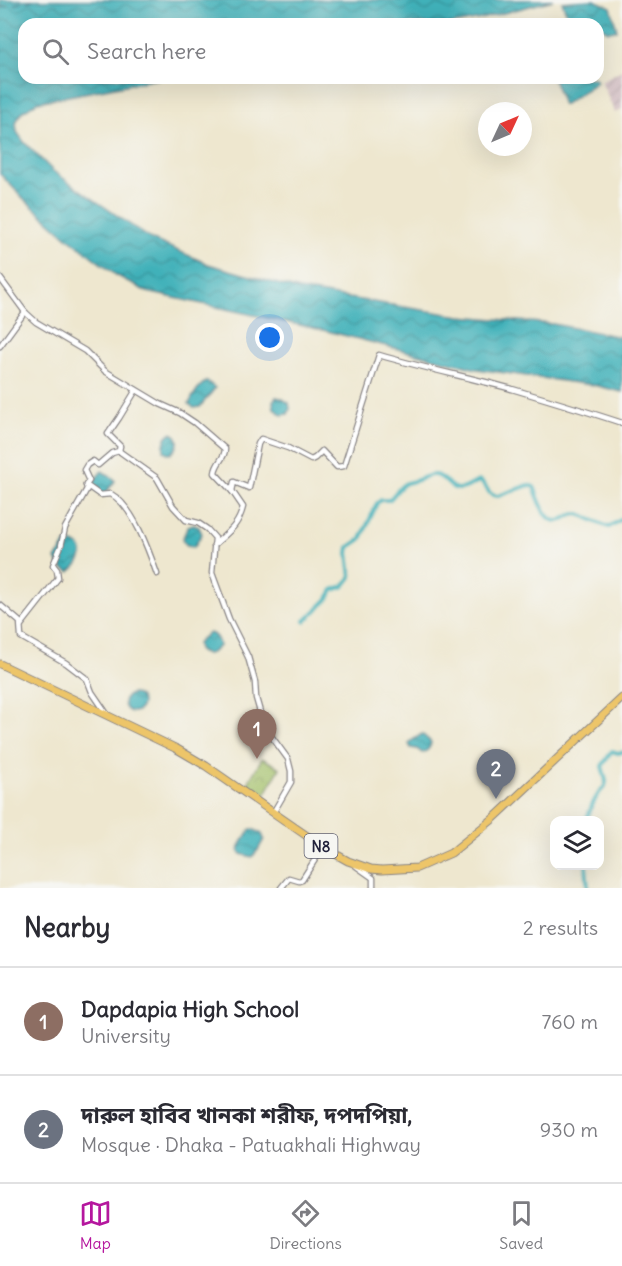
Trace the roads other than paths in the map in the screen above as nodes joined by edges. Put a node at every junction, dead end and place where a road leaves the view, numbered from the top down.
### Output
1 (0, 278) edge
2 (25, 312) junction
3 (0, 346) edge
4 (136, 390) junction
5 (622, 423) edge
6 (119, 452) junction
7 (86, 485) junction
8 (232, 491) junction
9 (214, 545) junction
10 (157, 574) dead end
11 (0, 605) edge
12 (21, 625) junction
13 (0, 664) edge
14 (622, 698) edge
15 (107, 714) junction
16 (273, 813) junction
17 (323, 847) junction
18 (348, 861) junction
19 (281, 888) edge
20 (374, 888) edge

1 - 2 street
2 - 3 street
2 - 4 street
4 - 6 street
4 - 8 street
5 - 8 street
6 - 7 street
6 - 9 street
7 - 10 street
7 - 12 street
8 - 9 street
9 - 16 street
11 - 12 street
12 - 15 street
13 - 15 highway, N8
14 - 18 highway, N8
15 - 16 highway, N8
16 - 17 highway, N8
17 - 18 highway, N8
17 - 19 street
18 - 20 street

